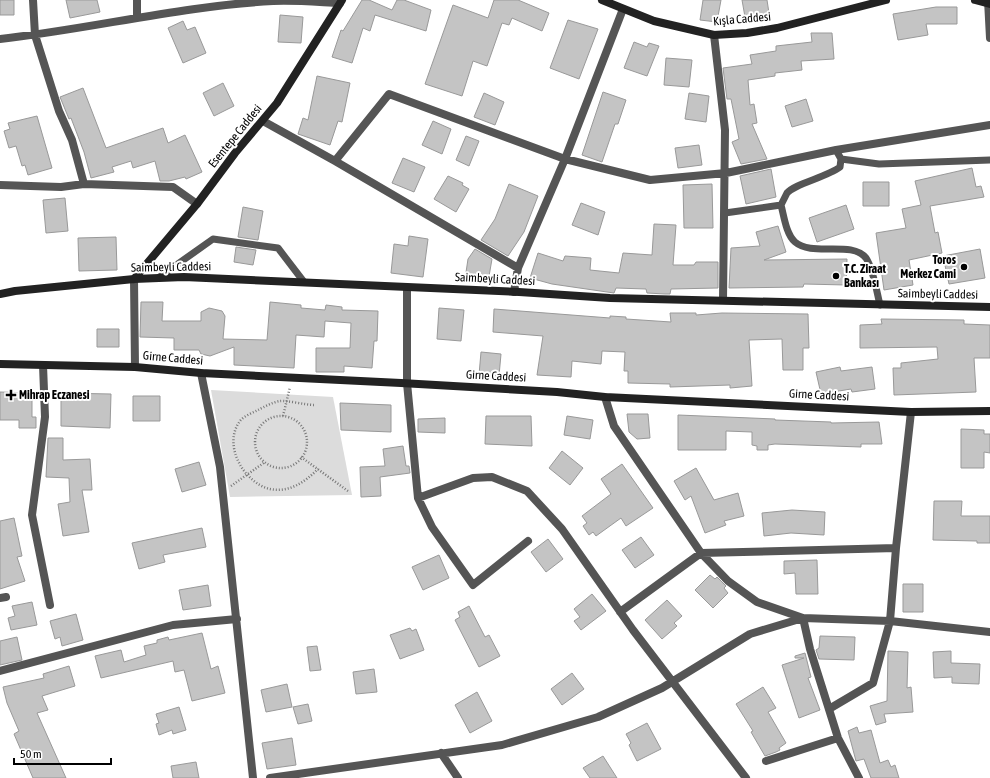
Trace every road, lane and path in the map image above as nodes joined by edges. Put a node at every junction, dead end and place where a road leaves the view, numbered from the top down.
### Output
1 (33, 0) edge
2 (137, 0) edge
3 (274, 0) edge
4 (602, 0) edge
5 (886, 0) edge
6 (975, 0) edge
7 (341, 1) edge
8 (989, 2) edge
9 (623, 9) junction
10 (137, 17) junction
11 (35, 35) junction
12 (714, 35) junction
13 (990, 38) edge
14 (0, 39) edge
15 (264, 121) junction
16 (990, 125) edge
17 (836, 150) junction
18 (565, 159) junction
19 (841, 159) junction
20 (990, 160) edge
21 (336, 161) junction
22 (726, 173) junction
23 (84, 184) junction
24 (0, 185) edge
25 (197, 204) junction
26 (781, 205) junction
27 (725, 213) junction
28 (518, 268) junction
29 (158, 278) junction
30 (134, 279) junction
31 (304, 282) junction
32 (407, 288) junction
33 (514, 292) junction
34 (0, 294) edge
35 (723, 300) junction
36 (880, 305) junction
37 (990, 307) edge
38 (0, 364) edge
39 (43, 365) junction
40 (135, 367) junction
41 (201, 373) junction
42 (292, 378) junction
43 (407, 383) junction
44 (605, 397) junction
45 (286, 402) junction
46 (314, 406) dead end
47 (990, 411) edge
48 (911, 412) junction
49 (282, 416) junction
50 (301, 457) junction
51 (265, 462) junction
52 (318, 469) junction
53 (247, 475) junction
54 (348, 491) dead end
55 (223, 492) junction
56 (418, 498) junction
57 (528, 541) dead end
58 (896, 548) junction
59 (701, 553) junction
60 (50, 605) dead end
61 (620, 612) junction
62 (803, 618) junction
63 (237, 619) junction
64 (890, 621) junction
65 (990, 632) edge
66 (0, 671) edge
67 (673, 681) junction
68 (829, 709) junction
69 (838, 738) junction
70 (441, 753) junction
71 (766, 761) dead end
72 (253, 778) edge
73 (270, 778) edge
74 (458, 778) edge
75 (746, 778) edge
76 (859, 778) edge

1 - 11 street
2 - 10 street
3 - 7 street
3 - 10 street
4 - 9 street, Kışla Caddesi
5 - 12 street, Kışla Caddesi
6 - 8 street
7 - 15 street, Esentepe Caddesi
8 - 13 street
9 - 12 street, Kışla Caddesi
9 - 18 street
10 - 11 street
11 - 14 street
11 - 23 street
12 - 22 street
15 - 21 street
15 - 25 street, Esentepe Caddesi
16 - 17 street
17 - 19 lane
17 - 22 street
18 - 21 street
18 - 22 street
18 - 28 street
19 - 20 lane
19 - 26 lane
21 - 28 street
22 - 27 street
23 - 24 street
23 - 25 street
25 - 30 street, Esentepe Caddesi
26 - 27 lane
26 - 36 lane
27 - 35 street
28 - 33 street
29 - 30 street, Saimbeyli Caddesi
29 - 31 street, Saimbeyli Caddesi
29 - 31 lane
30 - 34 street, Saimbeyli Caddesi
30 - 40 street
31 - 32 street, Saimbeyli Caddesi
32 - 33 street, Saimbeyli Caddesi
32 - 43 street
33 - 35 street, Saimbeyli Caddesi
35 - 36 street, Saimbeyli Caddesi
36 - 37 street, Saimbeyli Caddesi
38 - 39 street, Girne Caddesi
39 - 40 street, Girne Caddesi
39 - 60 street
40 - 41 street, Girne Caddesi
41 - 42 street, Girne Caddesi
41 - 55 street
42 - 43 street, Girne Caddesi
42 - 45 path
43 - 44 street, Girne Caddesi
43 - 56 street
44 - 48 street, Girne Caddesi
44 - 59 street
45 - 46 path
45 - 49 path
45 - 53 path
47 - 48 street, Girne Caddesi
48 - 58 street
49 - 50 path
49 - 51 path
50 - 51 path
50 - 52 path
51 - 53 path
52 - 53 path
52 - 54 path
53 - 55 path
55 - 63 street
56 - 57 street
56 - 61 street
58 - 59 street
58 - 64 street
59 - 61 street
59 - 62 street
61 - 67 street
62 - 64 street
62 - 67 street
62 - 68 street
63 - 66 street
63 - 72 street
64 - 65 street
64 - 68 street
67 - 70 street
67 - 75 street
68 - 69 street
69 - 71 street
69 - 76 street
70 - 73 street
70 - 74 street

